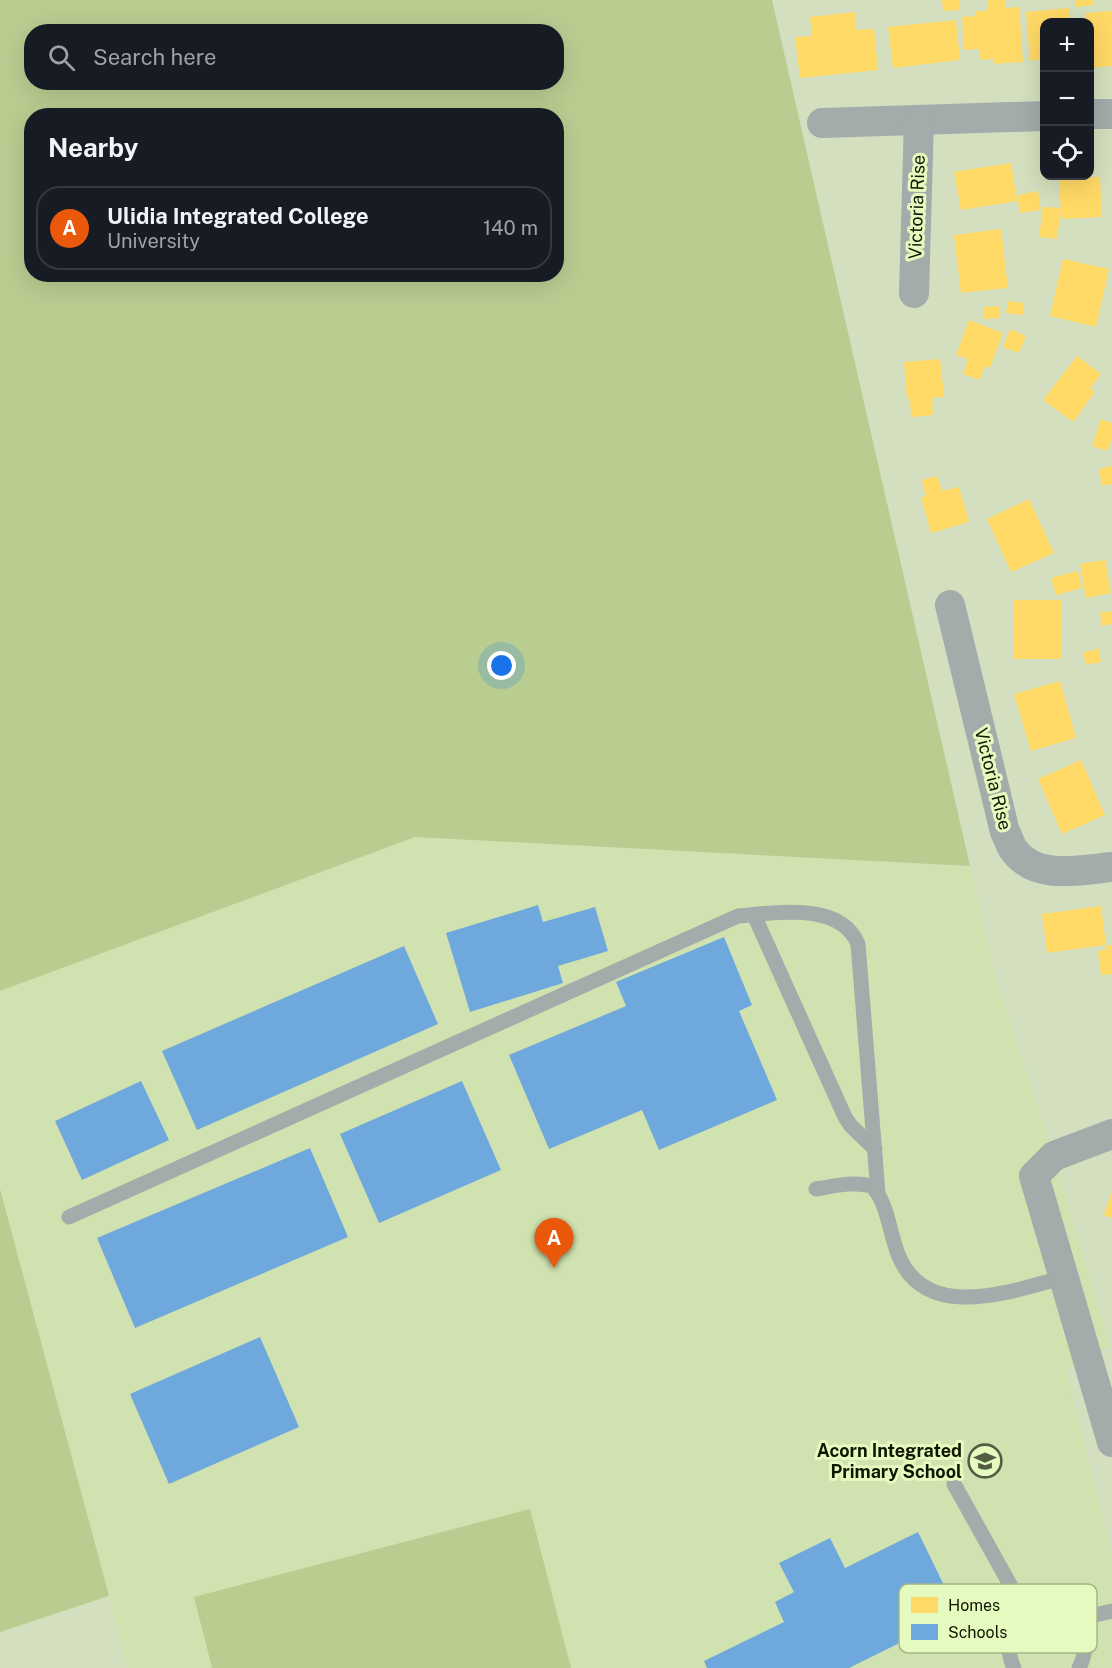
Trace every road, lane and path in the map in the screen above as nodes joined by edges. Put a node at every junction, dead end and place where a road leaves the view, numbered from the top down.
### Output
1 (1094, 114) edge
2 (1112, 114) edge
3 (1040, 116) edge
4 (919, 120) junction
5 (822, 123) dead end
6 (914, 293) dead end
7 (950, 605) dead end
8 (1112, 867) edge
9 (754, 915) junction
10 (1112, 1134) edge
11 (875, 1149) junction
12 (816, 1189) dead end
13 (878, 1193) junction
14 (69, 1218) dead end
15 (1065, 1277) junction
16 (1111, 1437) edge
17 (954, 1484) dead end
18 (1010, 1584) edge
19 (1112, 1611) edge
20 (1097, 1614) edge
21 (1009, 1653) edge
22 (1085, 1653) edge
23 (1014, 1668) edge
24 (1079, 1668) edge

1 - 2 street
3 - 4 street
4 - 5 street
4 - 6 street, Victoria Rise
7 - 8 street, Victoria Rise
9 - 11 lane
9 - 11 lane
9 - 14 lane
10 - 15 street
11 - 13 lane
12 - 13 lane
13 - 15 lane
15 - 16 street
17 - 18 lane
19 - 20 lane
21 - 23 lane
22 - 24 lane

